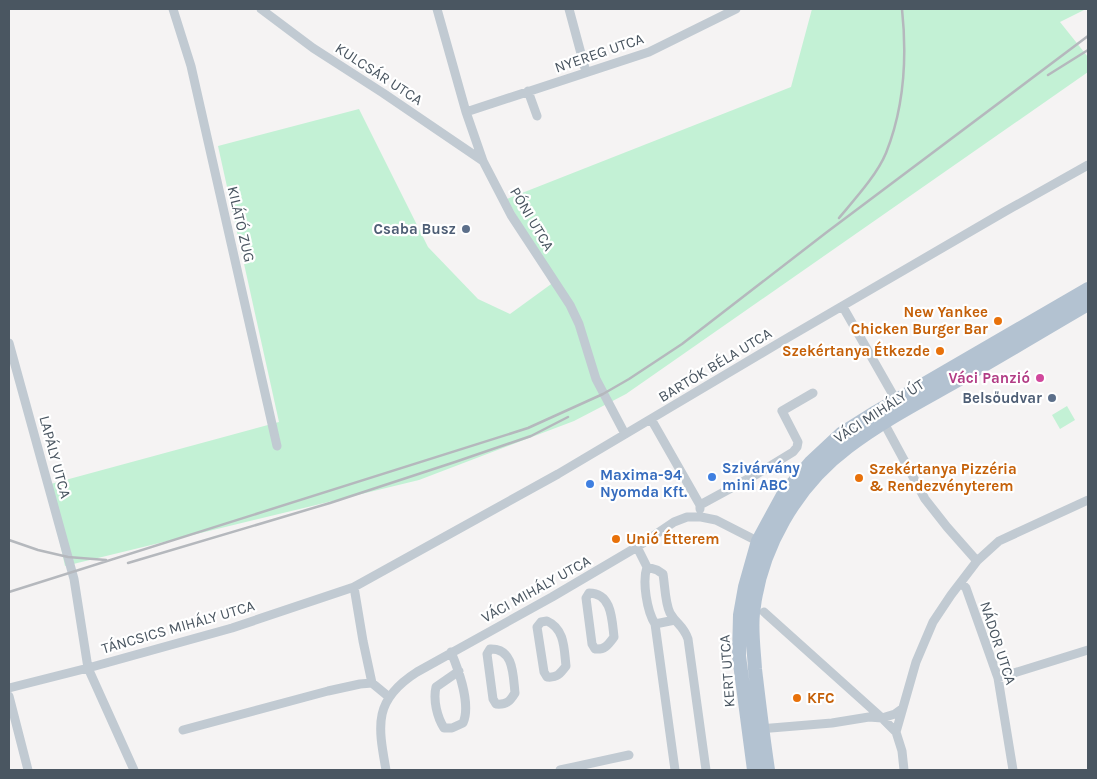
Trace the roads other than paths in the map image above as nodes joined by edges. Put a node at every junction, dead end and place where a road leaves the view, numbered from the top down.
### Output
1 (173, 9) edge
2 (261, 9) edge
3 (437, 9) edge
4 (569, 9) edge
5 (736, 9) edge
6 (586, 72) junction
7 (528, 91) junction
8 (466, 112) junction
9 (537, 116) dead end
10 (483, 161) junction
11 (1088, 165) edge
12 (1088, 289) edge
13 (1088, 304) edge
14 (843, 307) junction
15 (9, 343) edge
16 (813, 393) dead end
17 (896, 400) junction
18 (651, 419) junction
19 (884, 423) junction
20 (625, 434) junction
21 (277, 446) dead end
22 (1088, 500) edge
23 (700, 505) junction
24 (701, 517) junction
25 (764, 545) junction
26 (637, 547) junction
27 (977, 560) junction
28 (647, 567) junction
29 (582, 580) junction
30 (960, 583) junction
31 (354, 587) junction
32 (589, 593) junction
33 (533, 607) junction
34 (764, 612) dead end
35 (675, 620) junction
36 (541, 622) junction
37 (655, 624) junction
38 (483, 635) junction
39 (490, 649) junction
40 (1088, 650) edge
41 (451, 652) junction
42 (88, 668) junction
43 (459, 671) junction
44 (998, 678) junction
45 (372, 684) junction
46 (9, 688) edge
47 (9, 696) edge
48 (389, 696) junction
49 (902, 709) junction
50 (882, 718) junction
51 (183, 730) dead end
52 (755, 730) junction
53 (896, 732) junction
54 (629, 755) dead end
55 (596, 766) edge
56 (573, 769) edge
57 (28, 770) edge
58 (134, 770) edge
59 (386, 770) edge
60 (560, 770) edge
61 (675, 770) edge
62 (706, 770) edge
63 (754, 770) edge
64 (768, 770) edge
65 (904, 770) edge
66 (1013, 770) edge

1 - 21 street, KILÁTÓ ZUG
2 - 10 street, KULCSÁR UTCA
3 - 8 street, PÓNI UTCA
4 - 6 street
5 - 6 street, NYEREG UTCA
6 - 7 street, NYEREG UTCA
7 - 8 street, NYEREG UTCA
7 - 9 street
8 - 10 street, PÓNI UTCA
10 - 20 street, PÓNI UTCA
11 - 14 street, BARTÓK BÉLA UTCA
12 - 17 main road, VÁCI MIHÁLY ÚT
13 - 19 main road, VÁCI MIHÁLY ÚT
14 - 17 street
14 - 18 street, BARTÓK BÉLA UTCA
15 - 42 street, LAPÁLY UTCA
16 - 23 street
17 - 25 main road, VÁCI MIHÁLY ÚT
18 - 20 street, BARTÓK BÉLA UTCA
18 - 23 street
19 - 25 main road, VÁCI MIHÁLY ÚT
19 - 27 street
20 - 31 street, BARTÓK BÉLA UTCA
22 - 27 street
23 - 24 street
24 - 25 street, VÁCI MIHÁLY UTCA
24 - 26 street, VÁCI MIHÁLY UTCA
25 - 52 main road, KERT UTCA
26 - 28 street
26 - 29 street, VÁCI MIHÁLY UTCA
27 - 30 street
28 - 35 street
28 - 37 street
29 - 32 street
29 - 33 street, VÁCI MIHÁLY UTCA
30 - 44 street, NÁDOR UTCA
30 - 49 street
31 - 42 street, TÁNCSICS MIHÁLY UTCA
31 - 45 street
32 - 32 street
33 - 36 street
33 - 38 street, VÁCI MIHÁLY UTCA
34 - 50 street
35 - 37 street
35 - 62 street
36 - 36 street
37 - 61 street
38 - 39 street
38 - 41 street, VÁCI MIHÁLY UTCA
39 - 39 street
40 - 44 street
41 - 43 street
41 - 48 street, VÁCI MIHÁLY UTCA
42 - 46 street, TÁNCSICS MIHÁLY UTCA
42 - 58 street, LAPÁLY UTCA
43 - 43 street
44 - 66 street, NÁDOR UTCA
45 - 48 street
45 - 51 street
47 - 57 street
48 - 59 street
49 - 50 street
49 - 53 street
50 - 52 street
50 - 53 street
52 - 63 main road, KERT UTCA
52 - 64 main road, KERT UTCA
53 - 65 street
54 - 55 street
55 - 56 street
56 - 60 street

